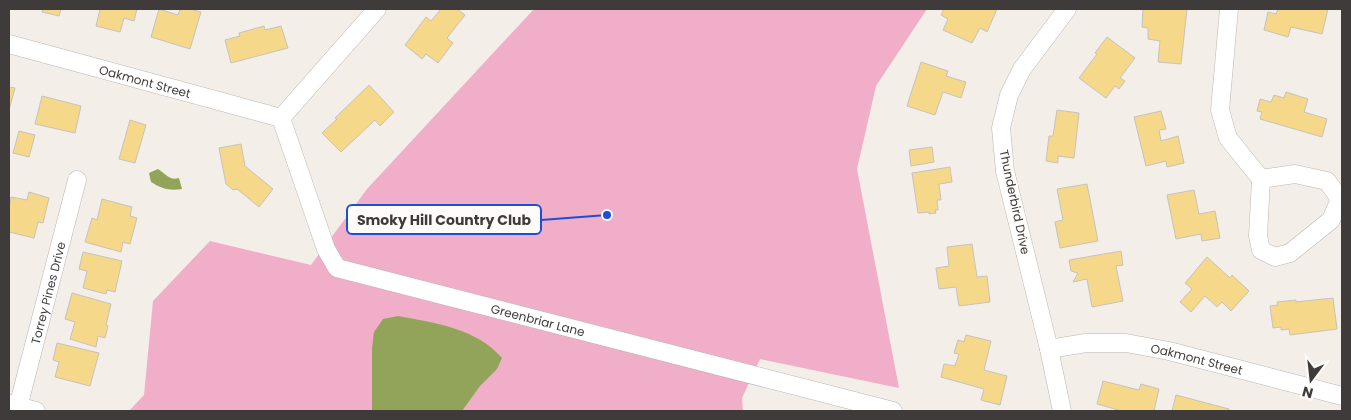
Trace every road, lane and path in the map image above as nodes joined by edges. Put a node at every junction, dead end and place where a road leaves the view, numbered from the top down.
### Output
1 (377, 9) edge
2 (1067, 9) edge
3 (1230, 9) edge
4 (9, 44) edge
5 (281, 118) junction
6 (1261, 179) junction
7 (77, 180) dead end
8 (1049, 349) junction
9 (1342, 396) edge
10 (14, 405) edge
11 (36, 411) edge
12 (893, 411) edge
13 (1062, 411) edge

1 - 5 street
2 - 8 street, Thunderbird Drive
3 - 6 street
4 - 5 street, Oakmont Street
5 - 12 street, Greenbriar Lane
6 - 6 street
7 - 10 street, Torrey Pines Drive
8 - 9 street, Oakmont Street
8 - 13 street, Thunderbird Drive
10 - 11 street

